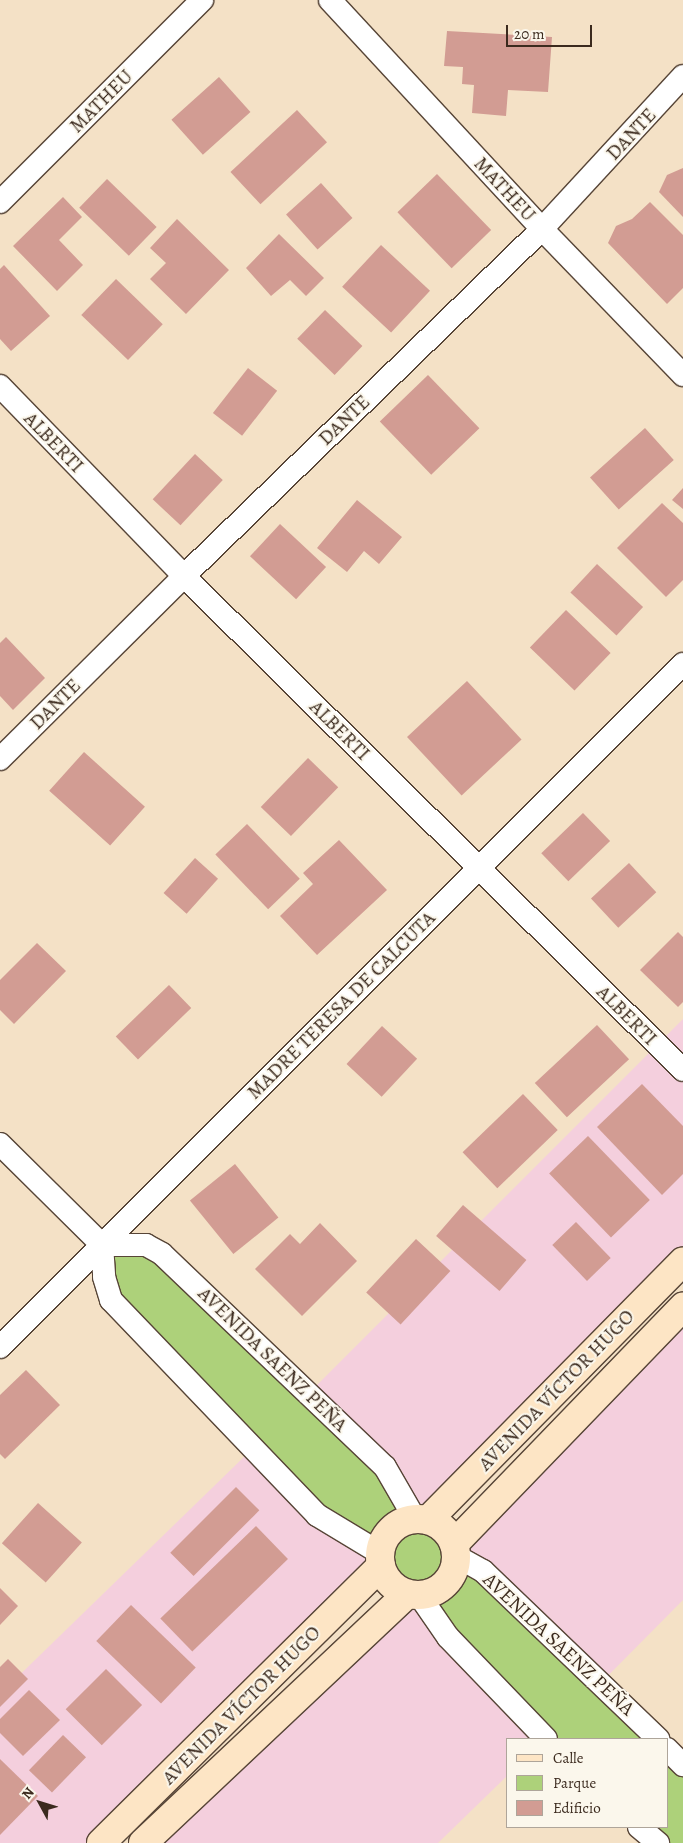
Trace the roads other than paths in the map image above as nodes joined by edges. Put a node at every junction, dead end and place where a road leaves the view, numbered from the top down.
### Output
1 (202, 0) edge
2 (330, 0) edge
3 (683, 76) edge
4 (0, 202) edge
5 (542, 229) junction
6 (683, 376) edge
7 (0, 386) edge
8 (184, 576) junction
9 (683, 664) edge
10 (0, 759) edge
11 (479, 868) junction
12 (683, 1070) edge
13 (0, 1144) edge
14 (102, 1245) junction
15 (683, 1261) edge
16 (683, 1307) edge
17 (0, 1347) edge
18 (422, 1520) junction
19 (455, 1550) junction
20 (380, 1560) junction
21 (413, 1594) junction
22 (545, 1738) edge
23 (657, 1738) edge
24 (668, 1749) edge
25 (683, 1765) edge
26 (640, 1828) edge
27 (101, 1843) edge
28 (143, 1843) edge
29 (658, 1843) edge

1 - 4 street, MATHEU
2 - 5 street, MATHEU
3 - 5 street, DANTE
5 - 6 street, MATHEU
5 - 8 street, DANTE
7 - 8 street, ALBERTI
8 - 10 street, DANTE
8 - 11 street, ALBERTI
9 - 11 street, MADRE TERESA DE CALCUTA
11 - 12 street, ALBERTI
11 - 14 street, MADRE TERESA DE CALCUTA
13 - 14 street
14 - 17 street, MADRE TERESA DE CALCUTA
14 - 18 street, AVENIDA SAENZ PEÑA
14 - 20 street
15 - 18 main road, AVENIDA VÍCTOR HUGO
16 - 19 main road, AVENIDA VÍCTOR HUGO
18 - 19 main road
18 - 20 main road, AVENIDA VÍCTOR HUGO
19 - 21 main road, AVENIDA VÍCTOR HUGO
19 - 23 street, AVENIDA SAENZ PEÑA
20 - 21 main road
20 - 27 main road, AVENIDA VÍCTOR HUGO
21 - 22 street
21 - 28 main road, AVENIDA VÍCTOR HUGO
24 - 25 street
26 - 29 street

